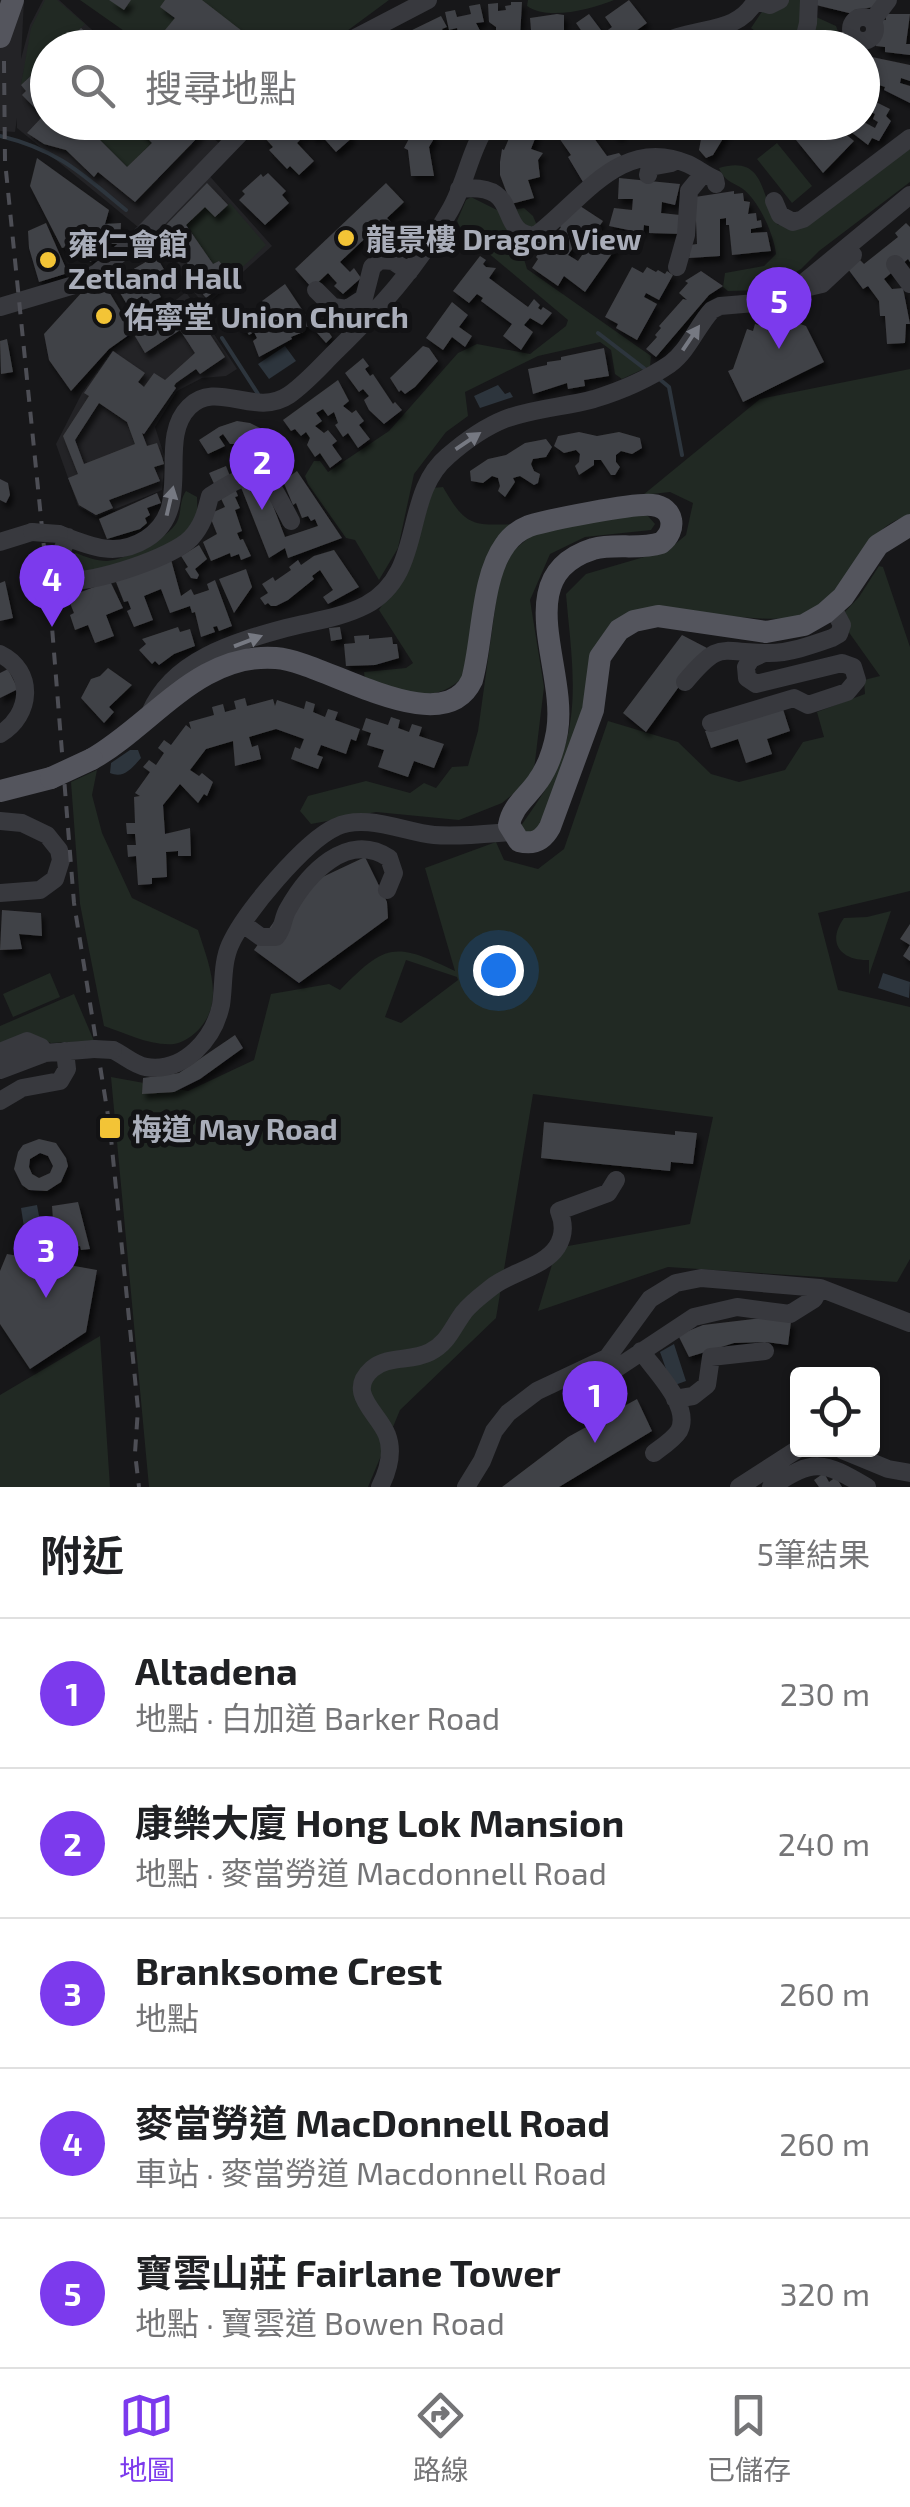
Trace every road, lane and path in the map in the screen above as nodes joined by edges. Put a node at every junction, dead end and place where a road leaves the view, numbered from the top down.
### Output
1 (428, 0) edge
2 (756, 0) edge
3 (780, 0) edge
4 (808, 0) edge
5 (888, 0) edge
6 (12, 1) edge
7 (370, 30) edge
8 (699, 30) edge
9 (804, 30) edge
10 (874, 30) edge
11 (0, 37) edge
12 (910, 138) edge
13 (234, 140) edge
14 (477, 140) edge
15 (677, 162) junction
16 (648, 176) dead end
17 (459, 189) junction
18 (910, 195) edge
19 (774, 201) dead end
20 (910, 206) edge
21 (895, 264) dead end
22 (678, 266) dead end
23 (409, 272) junction
24 (910, 284) edge
25 (316, 290) dead end
26 (795, 290) junction
27 (0, 307) edge
28 (291, 521) dead end
29 (910, 526) edge
30 (64, 536) junction
31 (0, 542) edge
32 (833, 608) junction
33 (764, 653) junction
34 (0, 654) edge
35 (685, 682) dead end
36 (148, 718) junction
37 (711, 723) dead end
38 (0, 734) edge
39 (0, 790) edge
40 (0, 821) edge
41 (510, 832) junction
42 (387, 890) dead end
43 (0, 893) edge
44 (243, 924) junction
45 (66, 1051) junction
46 (0, 1052) edge
47 (45, 1054) junction
48 (0, 1070) edge
49 (0, 1101) edge
50 (616, 1180) dead end
51 (820, 1288) junction
52 (910, 1324) edge
53 (765, 1350) dead end
54 (641, 1352) junction
55 (675, 1399) junction
56 (598, 1410) dead end
57 (654, 1453) dead end
58 (790, 1455) edge
59 (859, 1457) edge
60 (910, 1473) edge
61 (380, 1487) edge
62 (466, 1487) edge
63 (739, 1487) edge
64 (770, 1487) edge
65 (868, 1487) edge

1 - 7 street
2 - 3 street
2 - 8 street
4 - 9 street
5 - 10 street
6 - 11 main road
12 - 19 street
13 - 27 street
14 - 17 street
15 - 16 street
15 - 17 street
15 - 22 street
17 - 23 street
18 - 26 street
20 - 26 street
21 - 24 street
23 - 25 street
30 -> 23 street
36 -> 26 street
28 - 30 street
29 - 32 main road
30 - 31 street, bridge
32 - 33 street
32 - 41 main road
33 - 35 street
33 - 37 street
34 - 38 street
36 - 39 main road, bridge
36 - 41 main road
40 - 43 street
41 - 44 street
42 - 44 street
44 - 45 street
45 - 47 street
45 - 49 street
46 - 47 street
47 - 48 street
50 - 61 street
51 - 52 street
51 - 54 street
51 - 62 street
53 - 55 street
54 - 55 street
54 - 56 street
55 - 57 street
58 - 63 street
59 - 60 street
64 - 65 street

